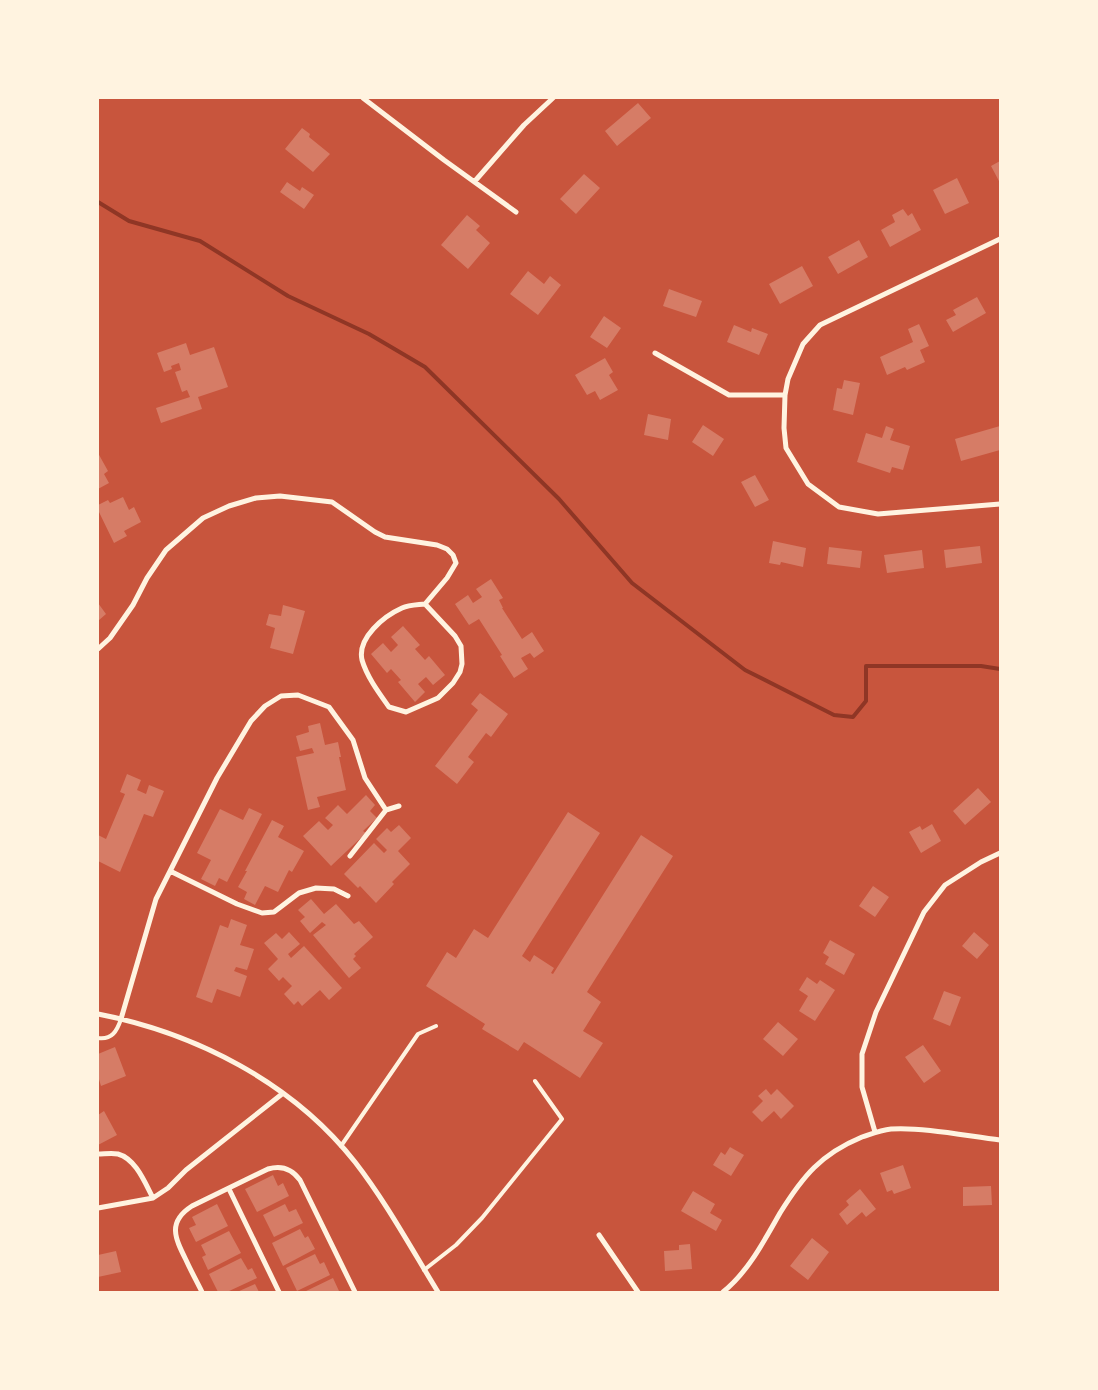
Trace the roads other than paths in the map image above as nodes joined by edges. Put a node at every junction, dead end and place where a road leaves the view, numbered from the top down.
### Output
1 (363, 98) edge
2 (553, 98) edge
3 (475, 181) junction
4 (516, 212) dead end
5 (1000, 239) edge
6 (655, 353) dead end
7 (785, 395) junction
8 (1000, 504) edge
9 (425, 604) junction
10 (98, 649) edge
11 (399, 806) dead end
12 (386, 810) junction
13 (1000, 853) edge
14 (350, 856) dead end
15 (170, 871) junction
16 (348, 896) dead end
17 (98, 1014) edge
18 (121, 1019) junction
19 (436, 1026) dead end
20 (98, 1038) edge
21 (535, 1081) dead end
22 (282, 1094) junction
23 (875, 1132) junction
24 (1000, 1140) edge
25 (341, 1146) junction
26 (98, 1154) edge
27 (229, 1189) junction
28 (153, 1198) junction
29 (98, 1208) edge
30 (599, 1235) dead end
31 (424, 1270) junction
32 (202, 1292) edge
33 (280, 1292) edge
34 (356, 1292) edge
35 (438, 1292) edge
36 (638, 1292) edge
37 (722, 1292) edge

1 - 3 street
2 - 3 street
3 - 4 street
5 - 7 street
6 - 7 street
7 - 8 street
9 - 9 street
9 - 10 street
11 - 12 street
12 - 14 street
12 - 15 street
13 - 23 street
15 - 16 street
15 - 18 street
17 - 18 street
18 - 20 lane
18 - 22 street
19 - 25 lane
21 - 31 lane
22 - 25 street
22 - 28 street
23 - 24 street
23 - 37 street
25 - 31 street
26 - 28 street
27 - 32 street
27 - 33 street
27 - 34 street
28 - 29 street
30 - 36 street
31 - 35 street

